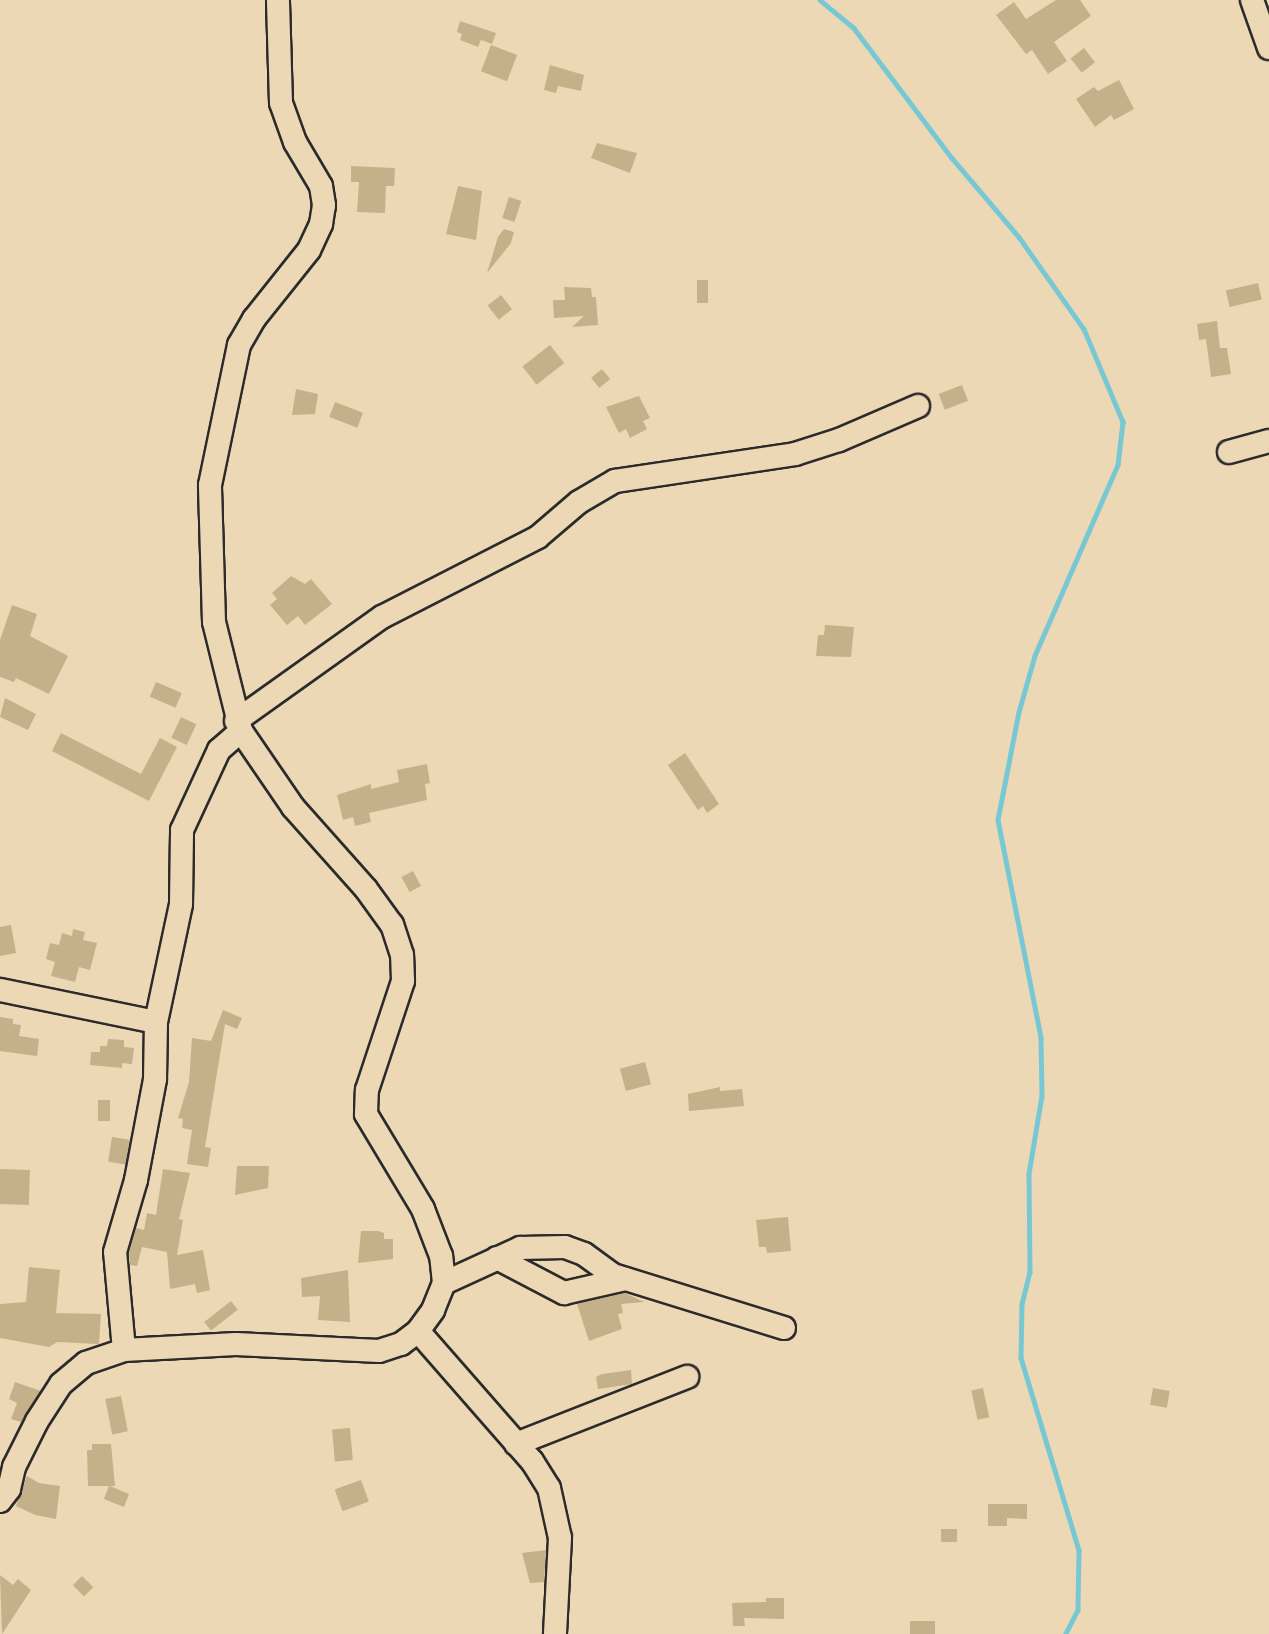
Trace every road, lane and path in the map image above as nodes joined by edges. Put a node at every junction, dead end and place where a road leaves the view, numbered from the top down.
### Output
1 (278, 0) edge
2 (1252, 0) edge
3 (1269, 48) edge
4 (918, 406) dead end
5 (1269, 441) edge
6 (1229, 452) dead end
7 (239, 726) junction
8 (0, 990) edge
9 (156, 1022) junction
10 (497, 1258) junction
11 (625, 1279) junction
12 (444, 1283) junction
13 (784, 1328) dead end
14 (418, 1331) junction
15 (124, 1350) junction
16 (687, 1377) dead end
17 (516, 1444) junction
18 (0, 1501) edge
19 (555, 1634) edge

1 - 7 street
2 - 3 street
4 - 7 street
5 - 6 street
7 - 9 street
7 - 12 street
8 - 9 street
9 - 15 street
10 - 11 street
10 - 11 street
10 - 12 street
11 - 13 street
12 - 14 street
14 - 15 street
14 - 17 street
15 - 18 street
16 - 17 street
17 - 19 street

